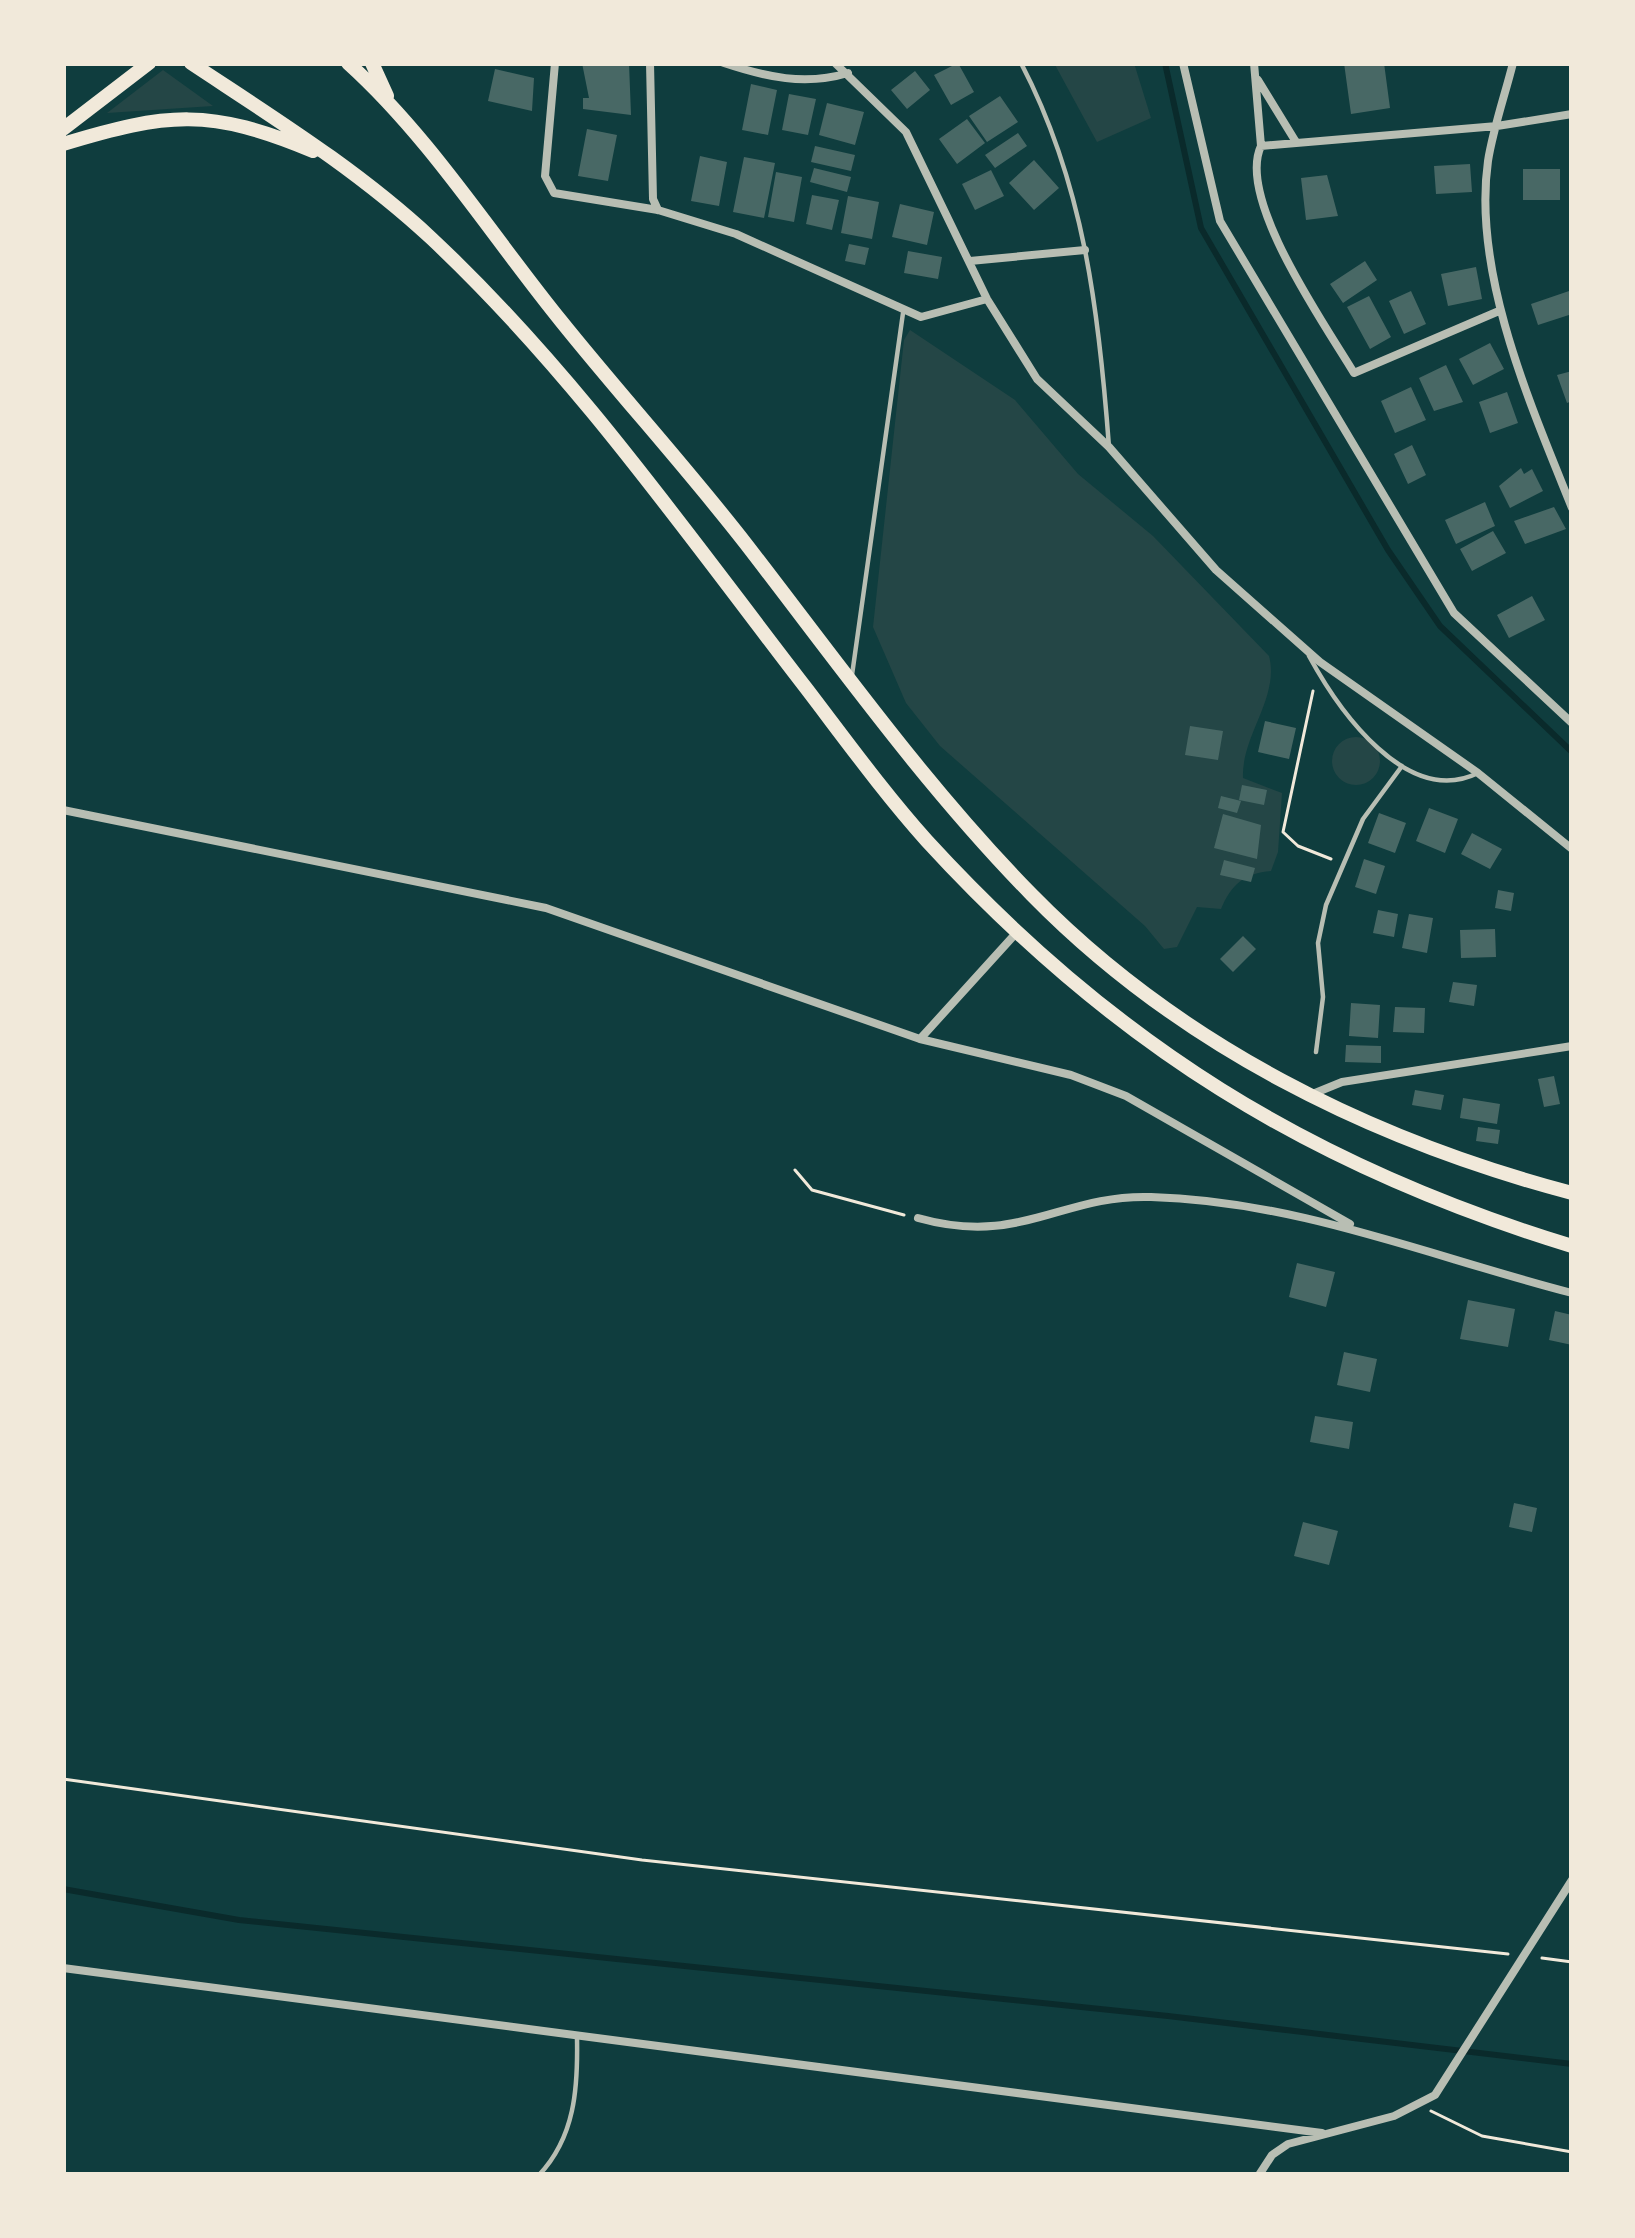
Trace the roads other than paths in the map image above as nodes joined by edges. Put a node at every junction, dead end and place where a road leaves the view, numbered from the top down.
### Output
1 (148, 63) edge
2 (191, 63) edge
3 (348, 63) edge
4 (372, 63) edge
5 (555, 63) edge
6 (650, 63) edge
7 (724, 63) edge
8 (835, 63) edge
9 (1021, 63) edge
10 (1183, 63) edge
11 (1254, 63) edge
12 (1513, 63) edge
13 (848, 73) junction
14 (1258, 79) junction
15 (392, 106) junction
16 (1572, 114) edge
17 (1497, 127) junction
18 (63, 129) edge
19 (1296, 142) junction
20 (63, 144) edge
21 (1262, 146) junction
22 (346, 165) junction
23 (658, 210) junction
24 (1085, 250) junction
25 (970, 261) junction
26 (987, 299) junction
27 (1499, 310) junction
28 (903, 313) junction
29 (1108, 447) junction
30 (1572, 508) edge
31 (1306, 651) junction
32 (851, 679) junction
33 (1572, 723) edge
34 (1402, 766) junction
35 (1478, 773) junction
36 (63, 810) edge
37 (1572, 848) edge
38 (1018, 931) junction
39 (920, 1039) junction
40 (1572, 1046) edge
41 (1316, 1052) dead end
42 (1310, 1095) junction
43 (1572, 1193) edge
44 (918, 1218) road end
45 (1364, 1232) junction
46 (1572, 1246) edge
47 (1572, 1293) edge
48 (1572, 1880) edge
49 (63, 1968) edge
50 (577, 2032) junction
51 (1322, 2133) junction
52 (539, 2175) edge
53 (1259, 2175) edge

1 - 18 highway
2 - 22 highway
3 - 15 highway
4 - 15 highway
5 - 23 street
6 - 23 street
7 - 13 street
8 - 13 street
9 - 24 lane
10 - 33 street
11 - 14 street
12 - 17 street
13 - 25 street
14 - 19 street
14 - 21 street
15 - 32 highway
16 - 17 street
17 - 19 street
17 - 27 street
19 - 21 street
20 - 22 highway
21 - 27 street
22 - 38 highway
23 - 28 street
24 - 25 street
24 - 29 lane
25 - 26 street
26 - 28 street
26 - 29 street
27 - 30 street
28 - 32 lane
29 - 31 street
31 - 34 lane
31 - 35 street
32 - 42 highway
34 - 35 lane
34 - 41 lane
35 - 37 street
36 - 39 street
38 - 39 street
38 - 46 highway
39 - 45 street
40 - 42 street
42 - 43 highway
44 - 45 street
45 - 47 street
48 - 51 street
49 - 50 street
50 - 51 street
50 - 52 lane
51 - 53 street

